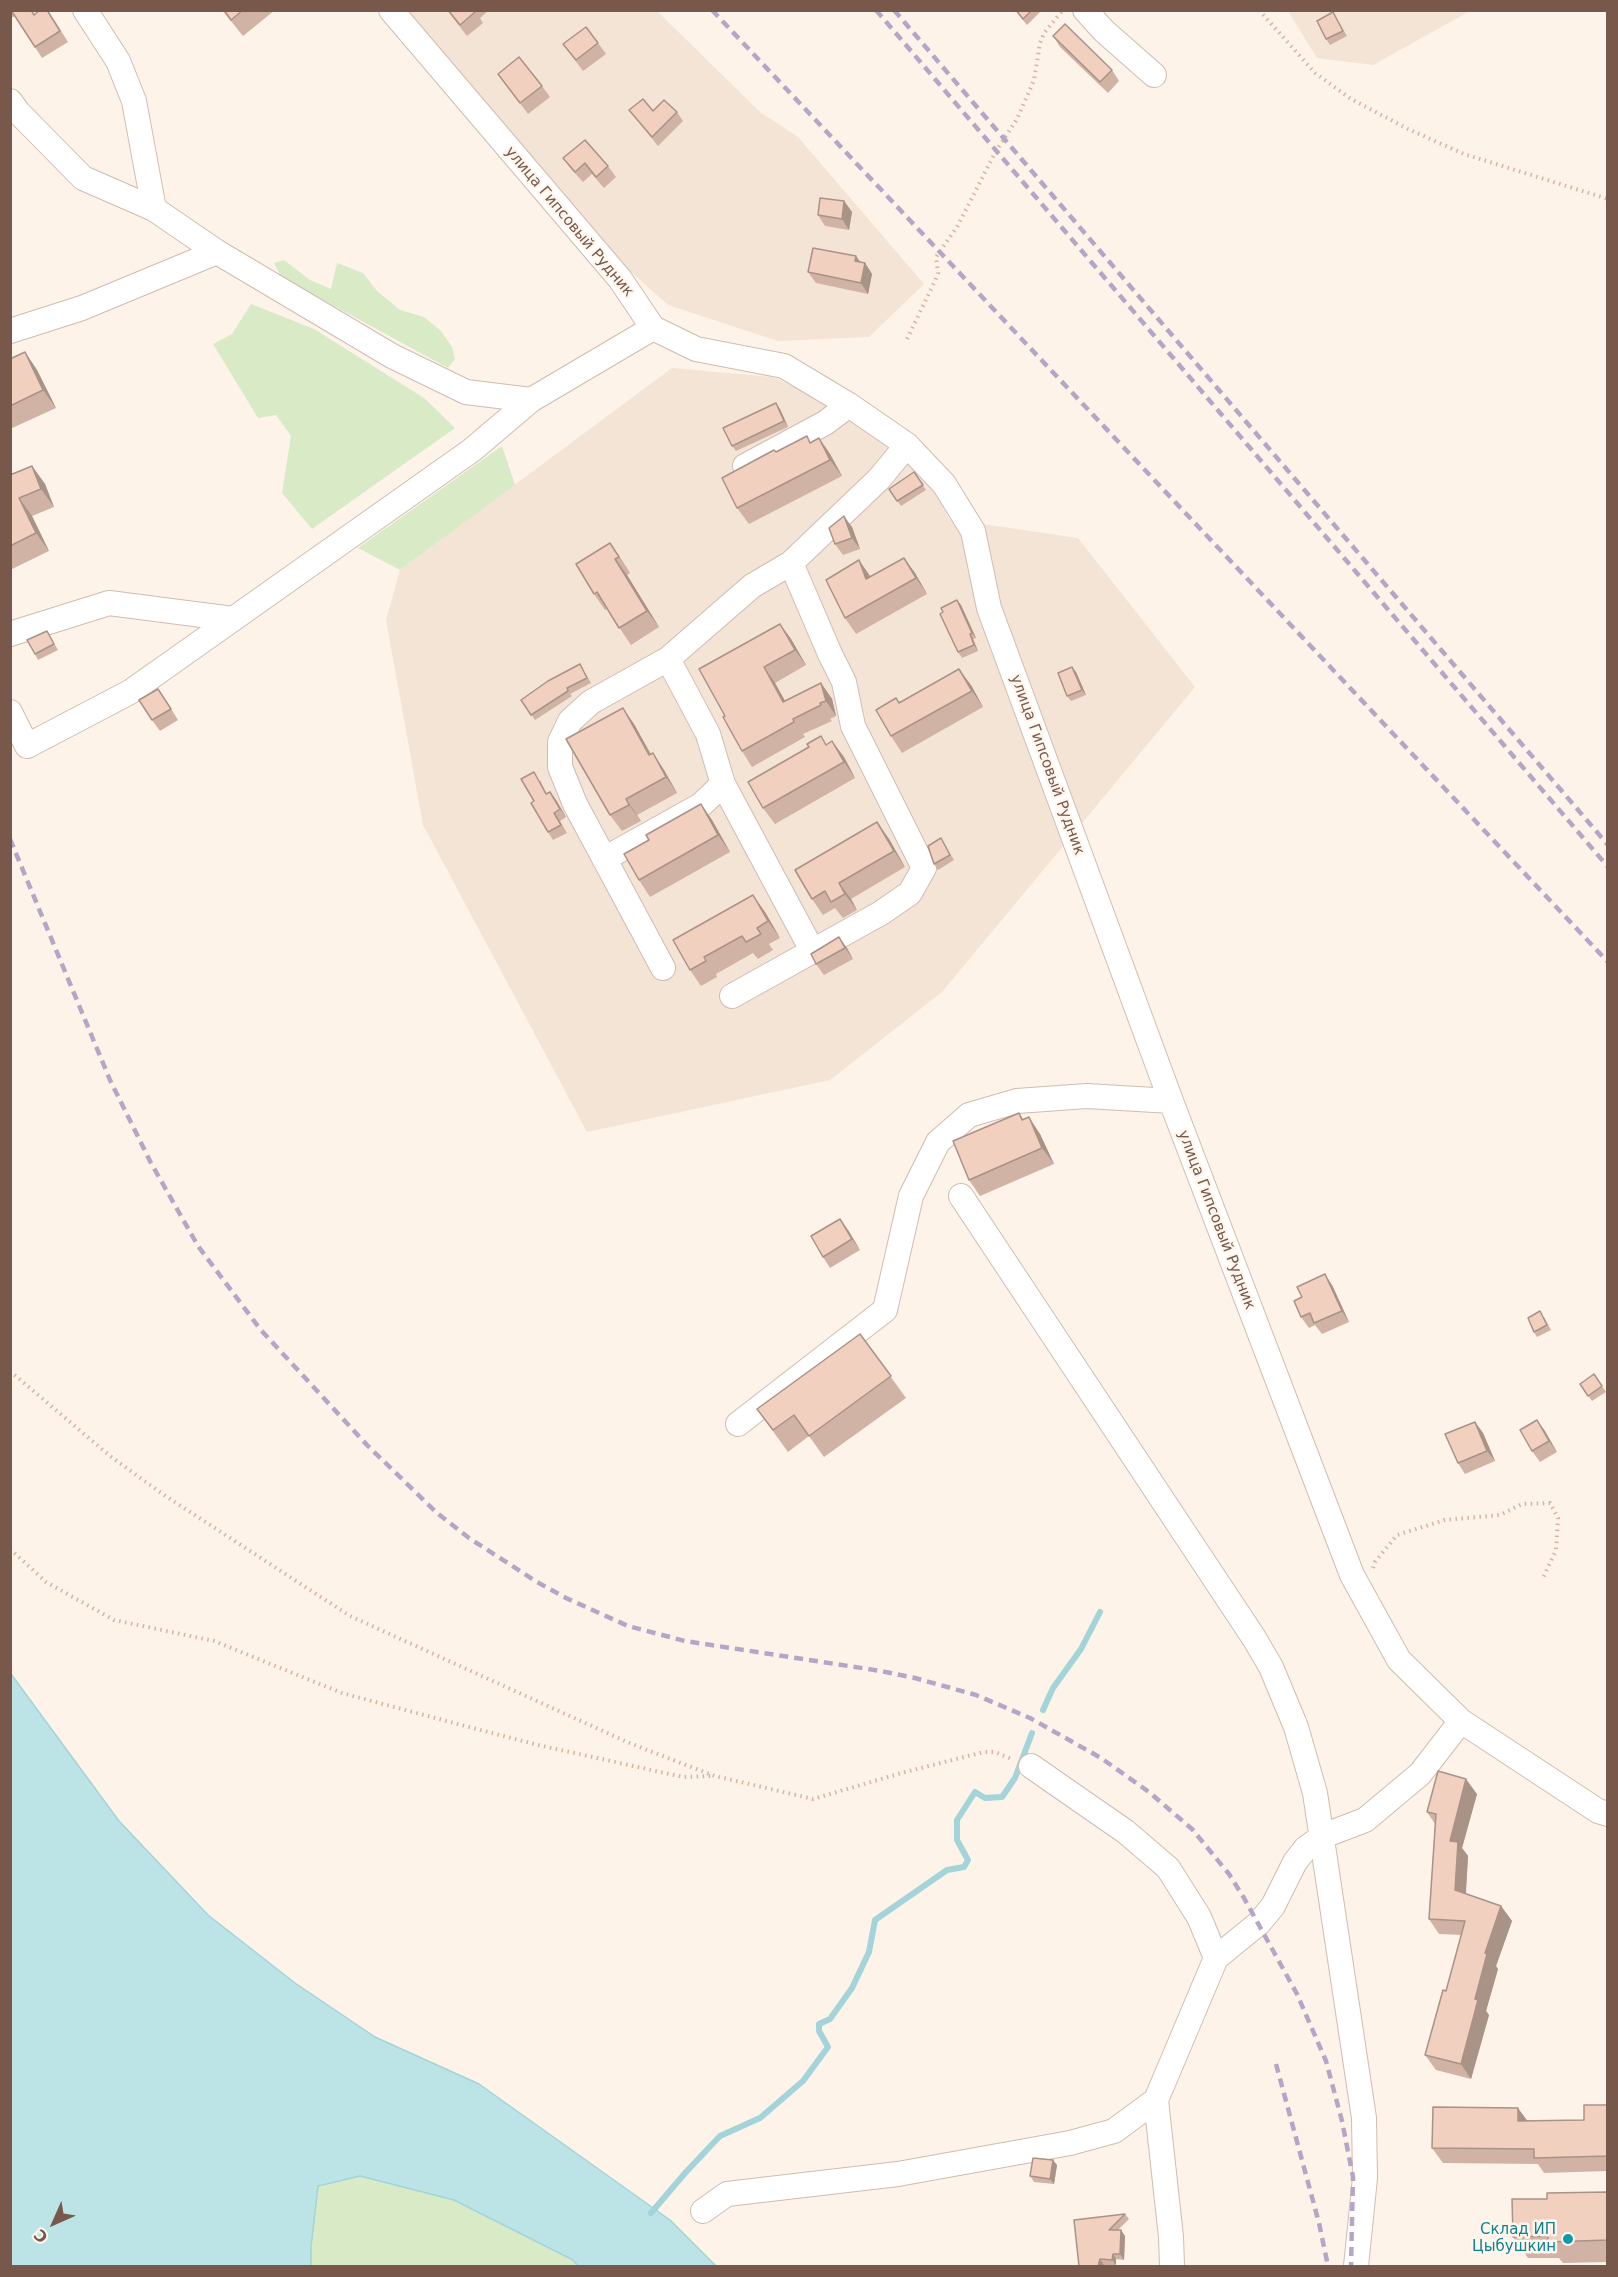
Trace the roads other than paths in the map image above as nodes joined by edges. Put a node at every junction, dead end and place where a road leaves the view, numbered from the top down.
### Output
1 (85, 10) edge
2 (391, 10) edge
3 (1085, 10) edge
4 (1154, 75) dead end
5 (10, 101) edge
6 (154, 209) junction
7 (217, 252) junction
8 (653, 328) junction
9 (10, 331) edge
10 (531, 400) junction
11 (849, 405) junction
12 (907, 445) junction
13 (741, 468) edge
14 (791, 563) junction
15 (233, 619) junction
16 (10, 634) edge
17 (668, 659) junction
18 (10, 712) edge
19 (723, 784) junction
20 (604, 859) junction
21 (813, 952) junction
22 (663, 968) dead end
23 (732, 996) dead end
24 (1171, 1101) junction
25 (961, 1196) dead end
26 (738, 1424) dead end
27 (1461, 1721) junction
28 (1031, 1766) road end
29 (1608, 1814) edge
30 (1323, 1836) junction
31 (1216, 1958) junction
32 (1156, 2100) junction
33 (703, 2211) dead end
34 (1172, 2266) edge
35 (1356, 2266) edge

1 - 6 street
2 - 8 street, улица Гипсовый Рудник
3 - 4 street
5 - 6 street
6 - 7 street
7 - 9 street
7 - 10 street
8 - 10 street
8 - 11 street, улица Гипсовый Рудник
10 - 15 street
11 - 12 street, улица Гипсовый Рудник
11 - 13 street
12 - 14 street
12 - 24 street, улица Гипсовый Рудник
14 - 17 street
14 - 21 street
15 - 16 street
15 - 18 street
17 - 19 street
17 - 20 street
19 - 20 street
19 - 21 street
20 - 22 street
21 - 23 street
24 - 26 street
24 - 27 street, улица Гипсовый Рудник
25 - 30 street
27 - 29 street, улица Гипсовый Рудник
27 - 30 street
28 - 31 street
30 - 31 street
30 - 35 street
31 - 32 street
32 - 33 street
32 - 34 street

